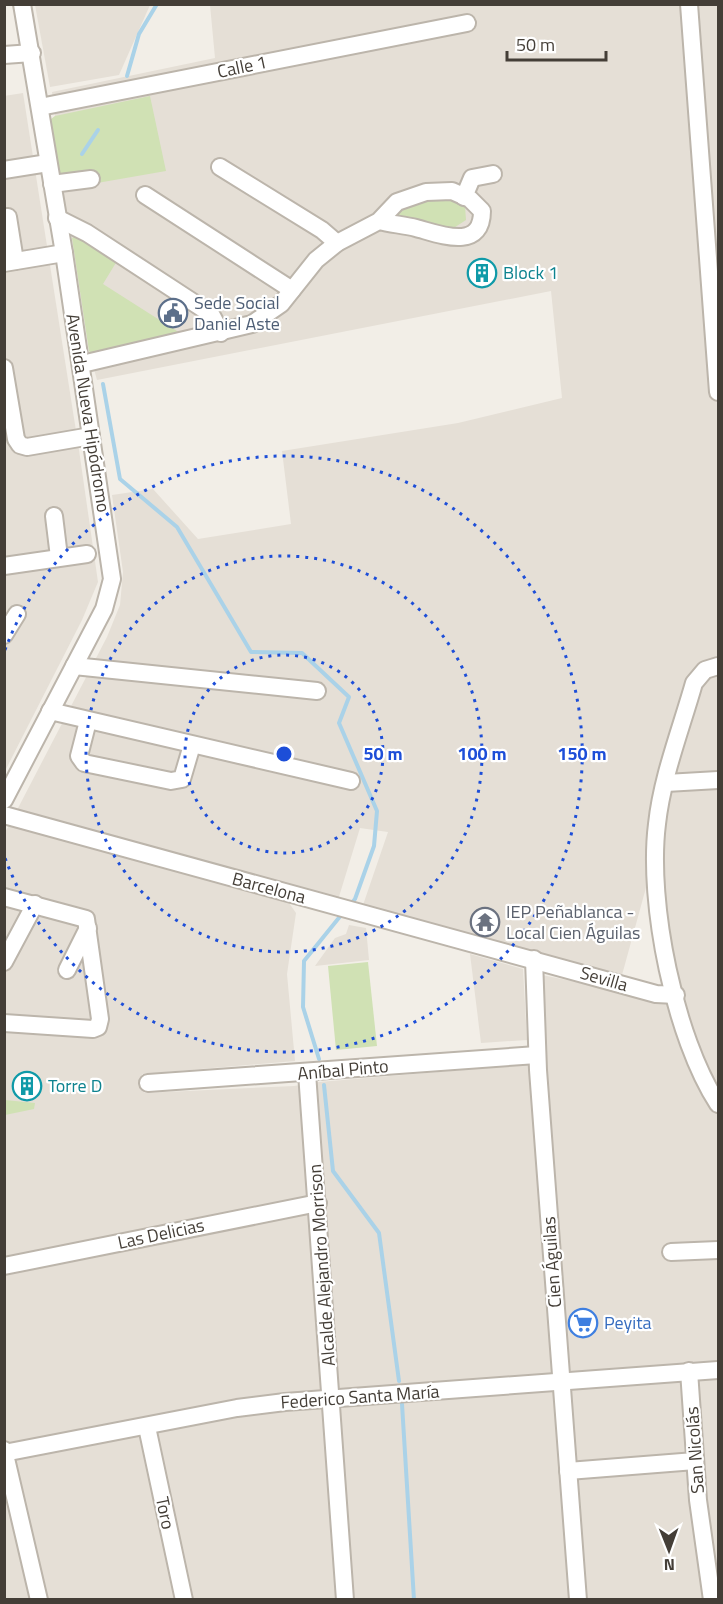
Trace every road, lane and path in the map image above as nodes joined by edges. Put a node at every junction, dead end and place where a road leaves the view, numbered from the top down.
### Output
1 (22, 4) edge
2 (690, 4) edge
3 (467, 23) dead end
4 (32, 53) junction
5 (4, 55) edge
6 (40, 107) junction
7 (48, 163) junction
8 (220, 167) dead end
9 (4, 170) edge
10 (493, 174) dead end
11 (91, 179) dead end
12 (52, 184) junction
13 (146, 195) dead end
14 (464, 197) junction
15 (9, 217) dead end
16 (57, 218) junction
17 (379, 221) junction
18 (337, 243) junction
19 (64, 253) junction
20 (10, 262) edge
21 (292, 290) junction
22 (221, 333) junction
23 (82, 364) junction
24 (4, 368) edge
25 (718, 392) edge
26 (91, 436) junction
27 (54, 516) dead end
28 (87, 554) dead end
29 (59, 557) junction
30 (4, 566) edge
31 (17, 614) dead end
32 (4, 635) edge
33 (74, 666) junction
34 (718, 666) edge
35 (317, 691) dead end
36 (51, 711) junction
37 (88, 721) junction
38 (192, 745) junction
39 (718, 780) edge
40 (351, 781) dead end
41 (666, 783) junction
42 (6, 793) edge
43 (4, 815) edge
44 (4, 897) edge
45 (35, 904) junction
46 (88, 928) junction
47 (534, 959) junction
48 (4, 962) edge
49 (67, 970) dead end
50 (676, 995) junction
51 (4, 1023) edge
52 (537, 1055) junction
53 (307, 1073) junction
54 (148, 1083) dead end
55 (718, 1104) edge
56 (318, 1203) junction
57 (718, 1250) edge
58 (671, 1252) dead end
59 (4, 1266) edge
60 (718, 1370) edge
61 (689, 1371) junction
62 (561, 1381) junction
63 (332, 1397) junction
64 (147, 1426) junction
65 (5, 1452) edge
66 (695, 1461) junction
67 (568, 1471) junction
68 (39, 1599) edge
69 (184, 1599) edge
70 (345, 1599) edge
71 (578, 1599) edge
72 (712, 1599) edge

1 - 4 street, Avenida Nueva Hipódromo
2 - 25 street
3 - 6 street, Calle 1
4 - 5 street
4 - 6 street, Avenida Nueva Hipódromo
6 - 7 street, Avenida Nueva Hipódromo
7 - 9 street
7 - 12 street, Avenida Nueva Hipódromo
8 - 18 street
10 - 14 street
11 - 12 street
12 - 16 street, Avenida Nueva Hipódromo
13 - 21 street
14 - 17 street
14 - 17 street
15 - 20 street
16 - 19 street, Avenida Nueva Hipódromo
16 - 22 street
17 - 18 street
18 - 21 street
19 - 20 street
19 - 23 street, Avenida Nueva Hipódromo
21 - 22 street
22 - 23 street
23 - 26 street, Avenida Nueva Hipódromo
24 - 26 street
26 - 33 street, Avenida Nueva Hipódromo
27 - 29 street
28 - 29 street
29 - 30 street
31 - 32 street
33 - 35 street
33 - 36 street, Avenida Nueva Hipódromo
34 - 41 street
36 - 37 street
36 - 42 street, Avenida Nueva Hipódromo
37 - 38 street
37 - 38 street
38 - 40 street
39 - 41 street
41 - 50 street
43 - 47 street, Barcelona
44 - 45 street
45 - 46 street
45 - 48 street
46 - 49 street
46 - 51 street
47 - 50 street, Sevilla
47 - 52 street, Cien Águilas
50 - 55 street
52 - 53 street, Aníbal Pinto
52 - 62 street, Cien Águilas
53 - 54 street, Aníbal Pinto
53 - 56 street, Alcalde Alejandro Morrison
56 - 59 street, Las Delicias
56 - 63 street, Alcalde Alejandro Morrison
57 - 58 street
60 - 61 street, Federico Santa María
61 - 62 street, Federico Santa María
61 - 66 street, San Nicolás
62 - 63 street, Federico Santa María
62 - 67 street, Cien Águilas
63 - 64 street, Federico Santa María
63 - 70 street, Alcalde Alejandro Morrison
64 - 65 street, Federico Santa María
64 - 69 street, Toro
65 - 68 street
66 - 67 street
66 - 72 street, San Nicolás
67 - 71 street, Cien Águilas

